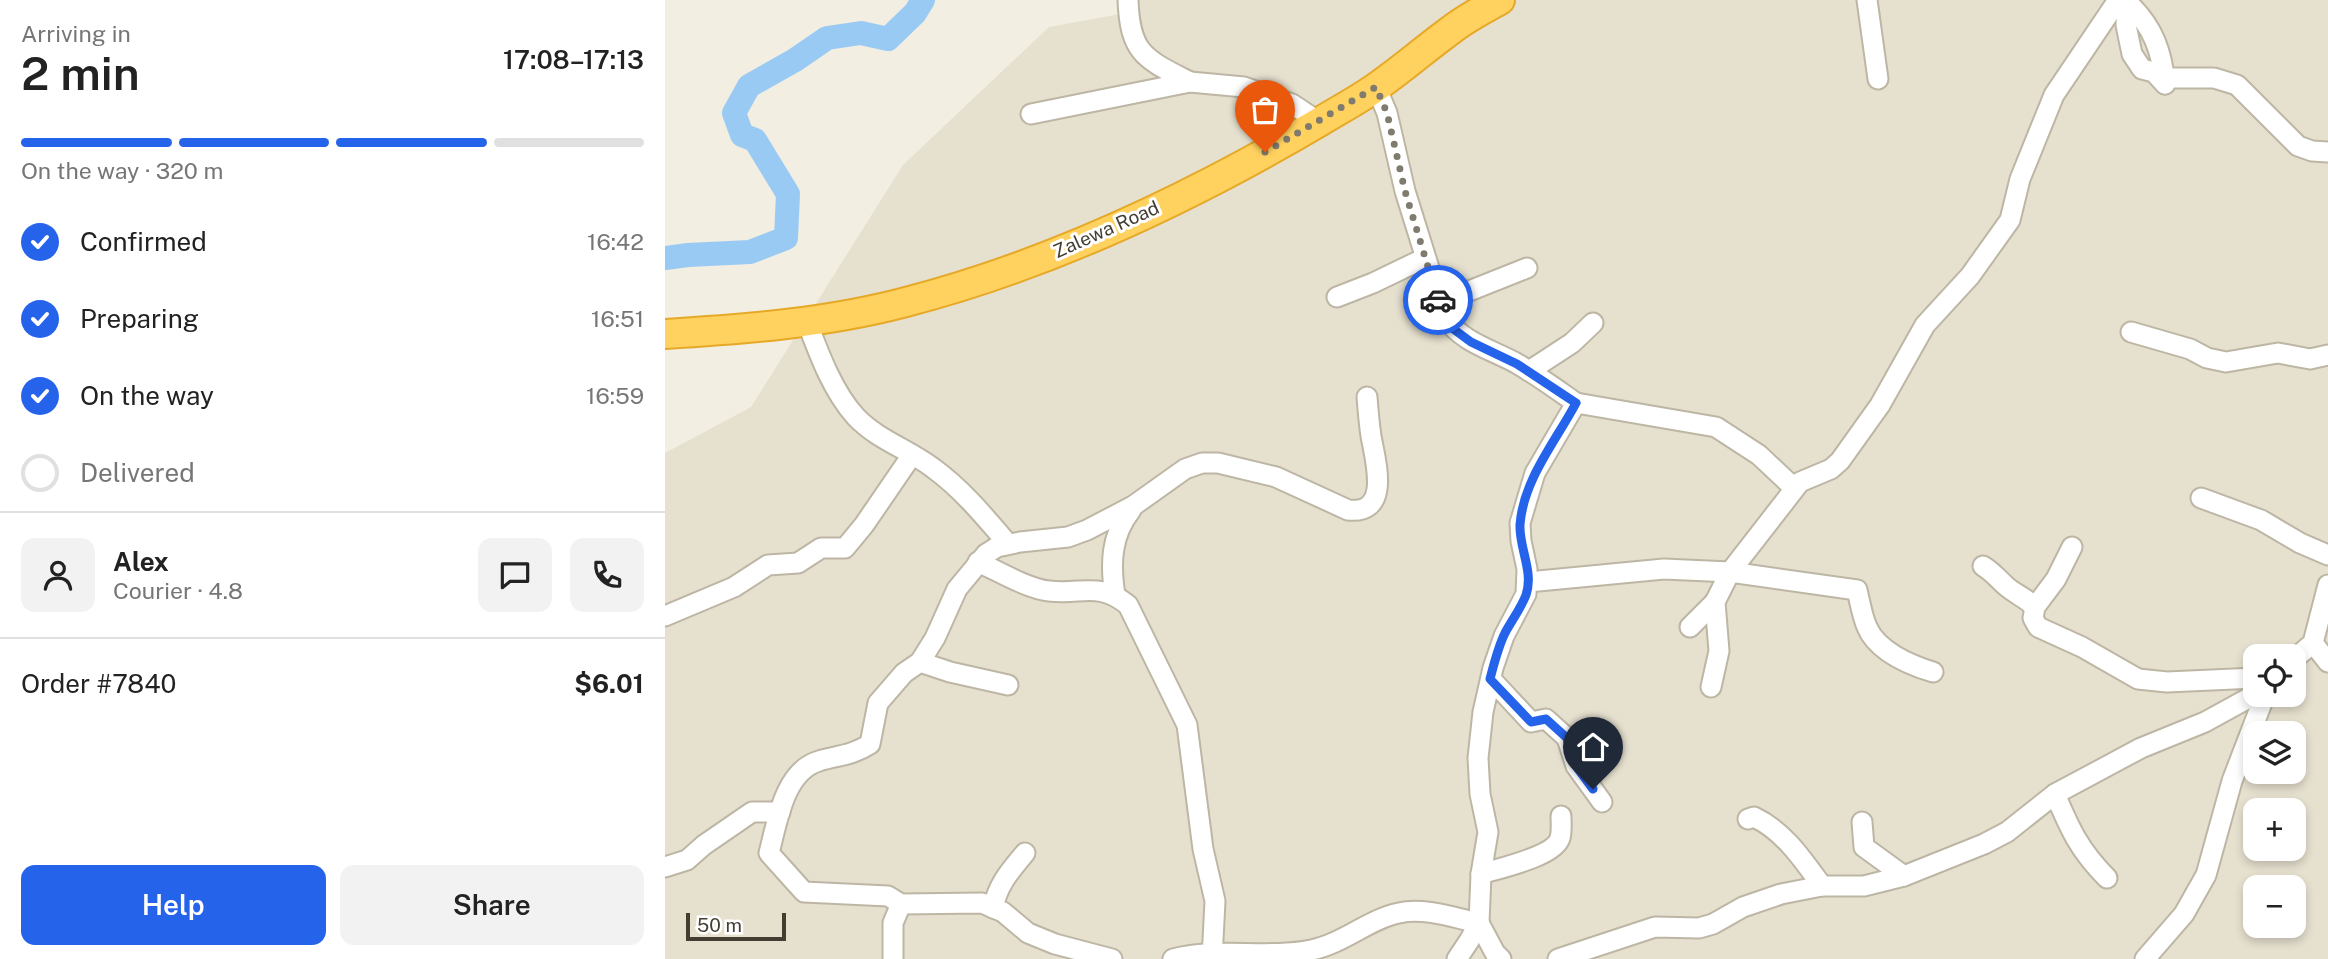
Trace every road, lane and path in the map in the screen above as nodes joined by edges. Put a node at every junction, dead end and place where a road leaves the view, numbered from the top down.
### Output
1 (1128, 0) edge
2 (1500, 0) edge
3 (1867, 0) edge
4 (2125, 1) edge
5 (1466, 8) edge
6 (2165, 78) junction
7 (1878, 79) dead end
8 (1190, 82) junction
9 (1376, 87) junction
10 (1031, 114) dead end
11 (1319, 122) junction
12 (2328, 152) edge
13 (1425, 258) junction
14 (1527, 268) dead end
15 (1337, 297) dead end
16 (1439, 303) junction
17 (807, 322) junction
18 (1593, 323) dead end
19 (2131, 332) dead end
20 (665, 334) edge
21 (2328, 355) edge
22 (1529, 371) junction
23 (1367, 397) dead end
24 (1576, 403) junction
25 (912, 455) junction
26 (1794, 488) junction
27 (2201, 498) dead end
28 (1133, 506) junction
29 (1008, 544) junction
30 (2072, 548) dead end
31 (2328, 555) edge
32 (978, 562) junction
33 (1983, 566) dead end
34 (1730, 572) junction
35 (1528, 582) junction
36 (2328, 585) edge
37 (1115, 595) junction
38 (1715, 602) junction
39 (2035, 607) junction
40 (665, 616) edge
41 (1690, 627) dead end
42 (2318, 638) edge
43 (920, 662) junction
44 (2328, 662) edge
45 (1933, 672) dead end
46 (1490, 679) junction
47 (2243, 679) edge
48 (1008, 685) dead end
49 (1711, 687) dead end
50 (2243, 701) edge
51 (2260, 707) edge
52 (2055, 794) junction
53 (1602, 802) dead end
54 (780, 812) junction
55 (1561, 816) dead end
56 (1748, 819) dead end
57 (1862, 822) dead end
58 (1025, 853) dead end
59 (665, 867) edge
60 (1481, 874) junction
61 (1904, 876) junction
62 (2107, 878) dead end
63 (1822, 886) junction
64 (901, 904) junction
65 (993, 908) junction
66 (1479, 923) junction
67 (1211, 957) edge
68 (893, 959) edge
69 (1112, 959) edge
70 (1173, 959) edge
71 (1457, 959) edge
72 (1501, 959) edge
73 (1558, 959) edge
74 (2145, 959) edge

1 - 8 street
2 - 5 highway, Zalewa Road
3 - 7 street
4 - 6 street
4 - 6 street
4 - 26 street
5 - 9 highway, Zalewa Road
6 - 12 street
8 - 10 street
8 - 11 street
9 - 11 highway, Zalewa Road
9 - 13 street
11 - 17 highway, Zalewa Road
13 - 15 street
13 - 16 street
14 - 16 street
16 - 22 street
17 - 20 highway, Zalewa Road
17 - 25 street
18 - 22 street
19 - 21 street
22 - 24 street
23 - 28 street
24 - 26 street
24 - 35 street
25 - 29 street
25 - 40 street
26 - 34 street
27 - 31 street
28 - 29 street
28 - 37 street
29 - 32 street
30 - 39 street
32 - 37 street
32 - 43 street
33 - 39 street
34 - 35 street
34 - 38 street
34 - 45 street
35 - 46 street
36 - 42 street
37 - 67 street
38 - 41 street
38 - 49 street
39 - 47 street
42 - 44 street
43 - 48 street
43 - 54 street
46 - 53 street
46 - 60 street
50 - 52 street
51 - 74 street
52 - 61 street
52 - 62 street
54 - 59 street
54 - 64 street
55 - 60 street
56 - 63 street
57 - 61 street
58 - 65 street
60 - 66 street
61 - 63 street
63 - 73 street
64 - 65 street
64 - 68 street
65 - 69 street
66 - 67 street
66 - 71 street
66 - 72 street
67 - 70 street

